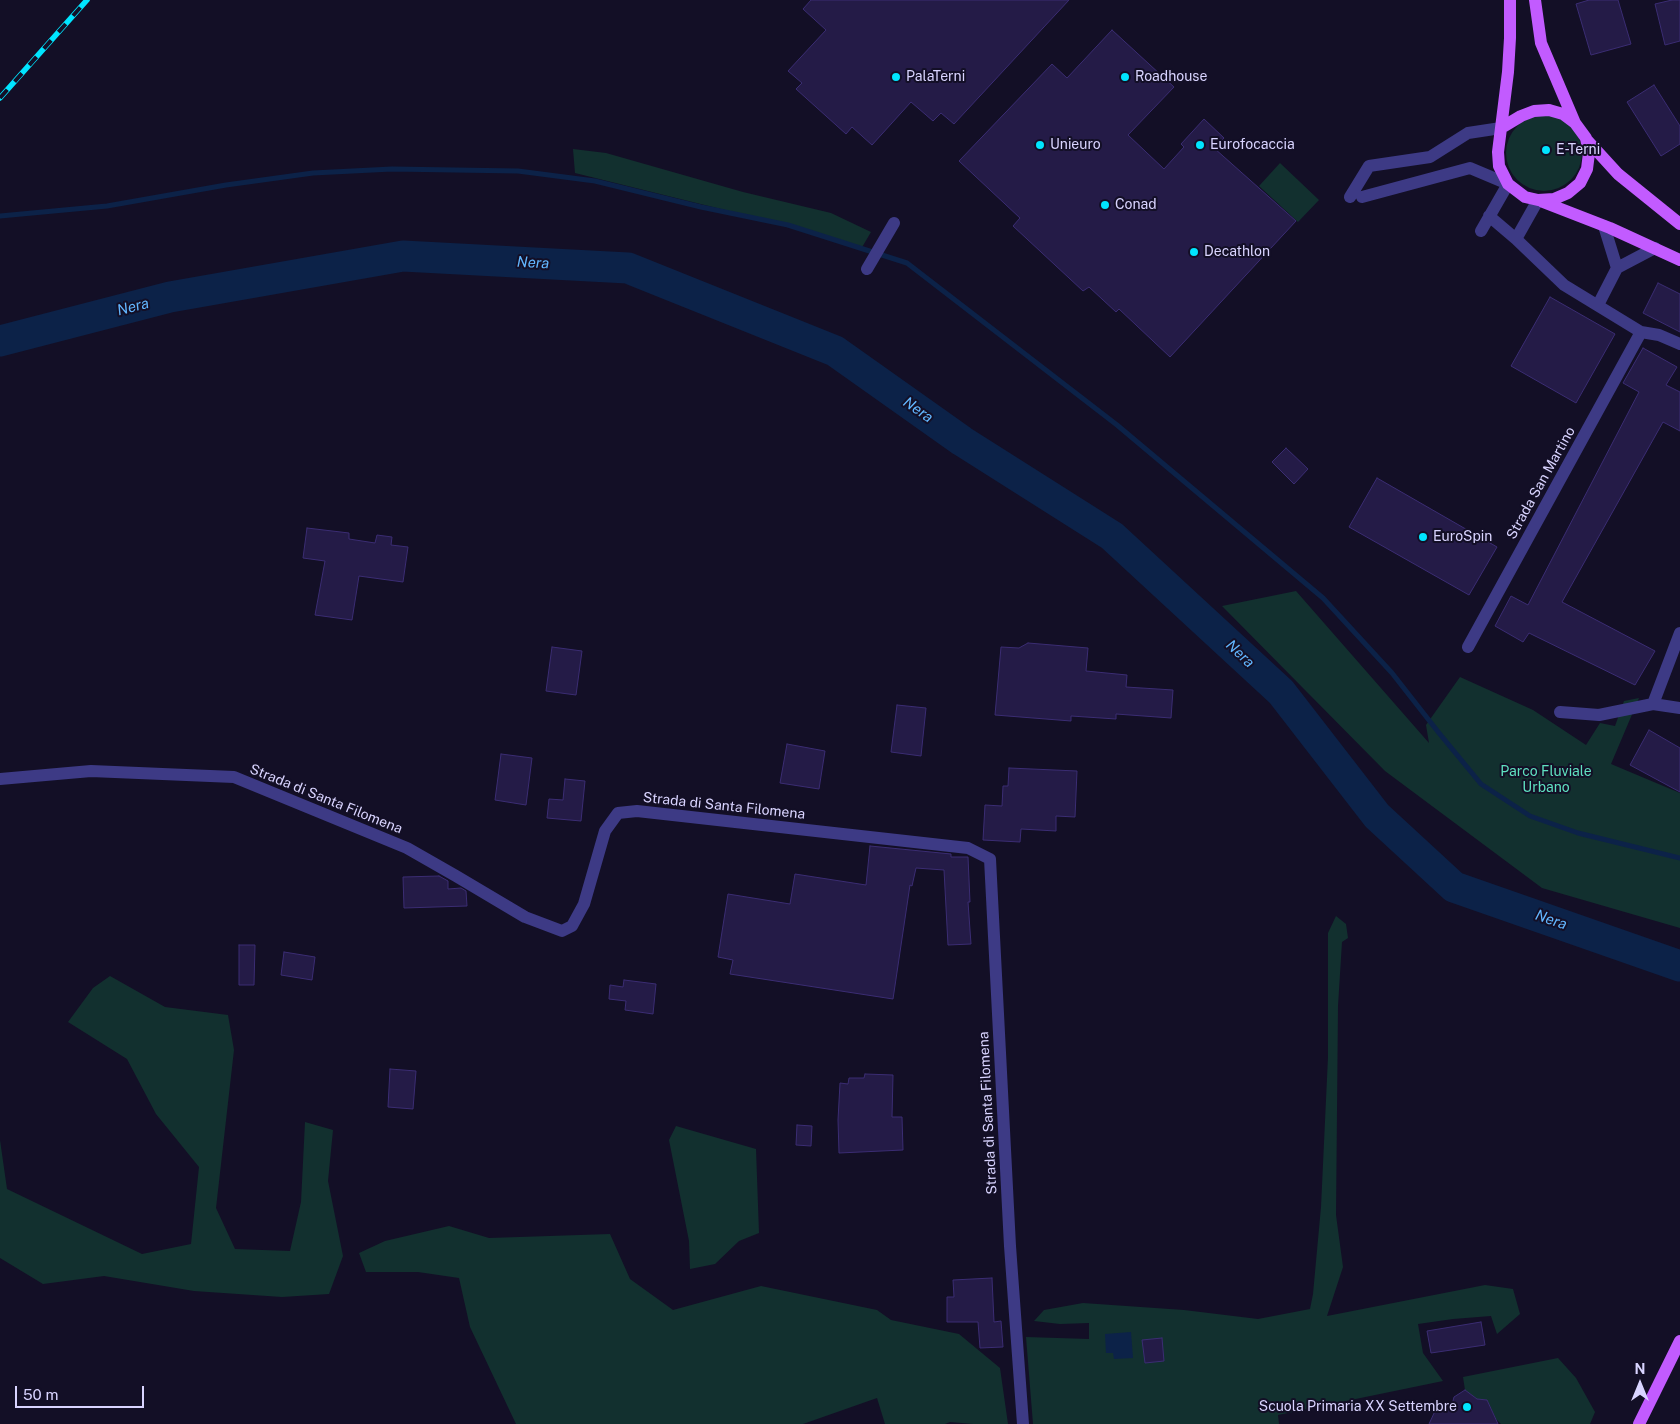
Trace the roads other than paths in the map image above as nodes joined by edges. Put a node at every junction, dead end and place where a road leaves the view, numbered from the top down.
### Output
1 (1510, 0) edge
2 (1535, 0) edge
3 (1575, 123) junction
4 (1501, 128) junction
5 (1586, 138) junction
6 (1508, 184) junction
7 (1538, 200) junction
8 (1489, 216) junction
9 (894, 223) dead end
10 (1680, 224) edge
11 (1604, 226) junction
12 (1480, 231) dead end
13 (1516, 240) junction
14 (1655, 248) junction
15 (1680, 260) edge
16 (1617, 268) junction
17 (867, 270) dead end
18 (1598, 306) junction
19 (1641, 332) junction
20 (1680, 344) edge
21 (1680, 633) edge
22 (1468, 648) dead end
23 (1653, 704) junction
24 (1680, 708) edge
25 (1560, 712) dead end
26 (0, 779) edge
27 (1680, 1341) edge
28 (1023, 1424) edge
29 (1639, 1424) edge

1 - 4 main road
2 - 3 main road
3 - 4 main road
3 - 5 main road
4 - 6 main road
4 - 6 street
5 - 7 main road
5 - 10 main road
6 - 7 main road
6 - 8 street
7 - 11 main road
7 - 13 street
8 - 12 street
8 - 13 street
9 - 17 street
11 - 14 main road
11 - 16 street
13 - 18 street
14 - 15 main road
14 - 16 street
16 - 18 street
18 - 19 street
19 - 20 street
19 - 22 street, Strada San Martino
21 - 23 street
23 - 24 street
23 - 25 street
26 - 28 street, Strada di Santa Filomena
27 - 29 main road

